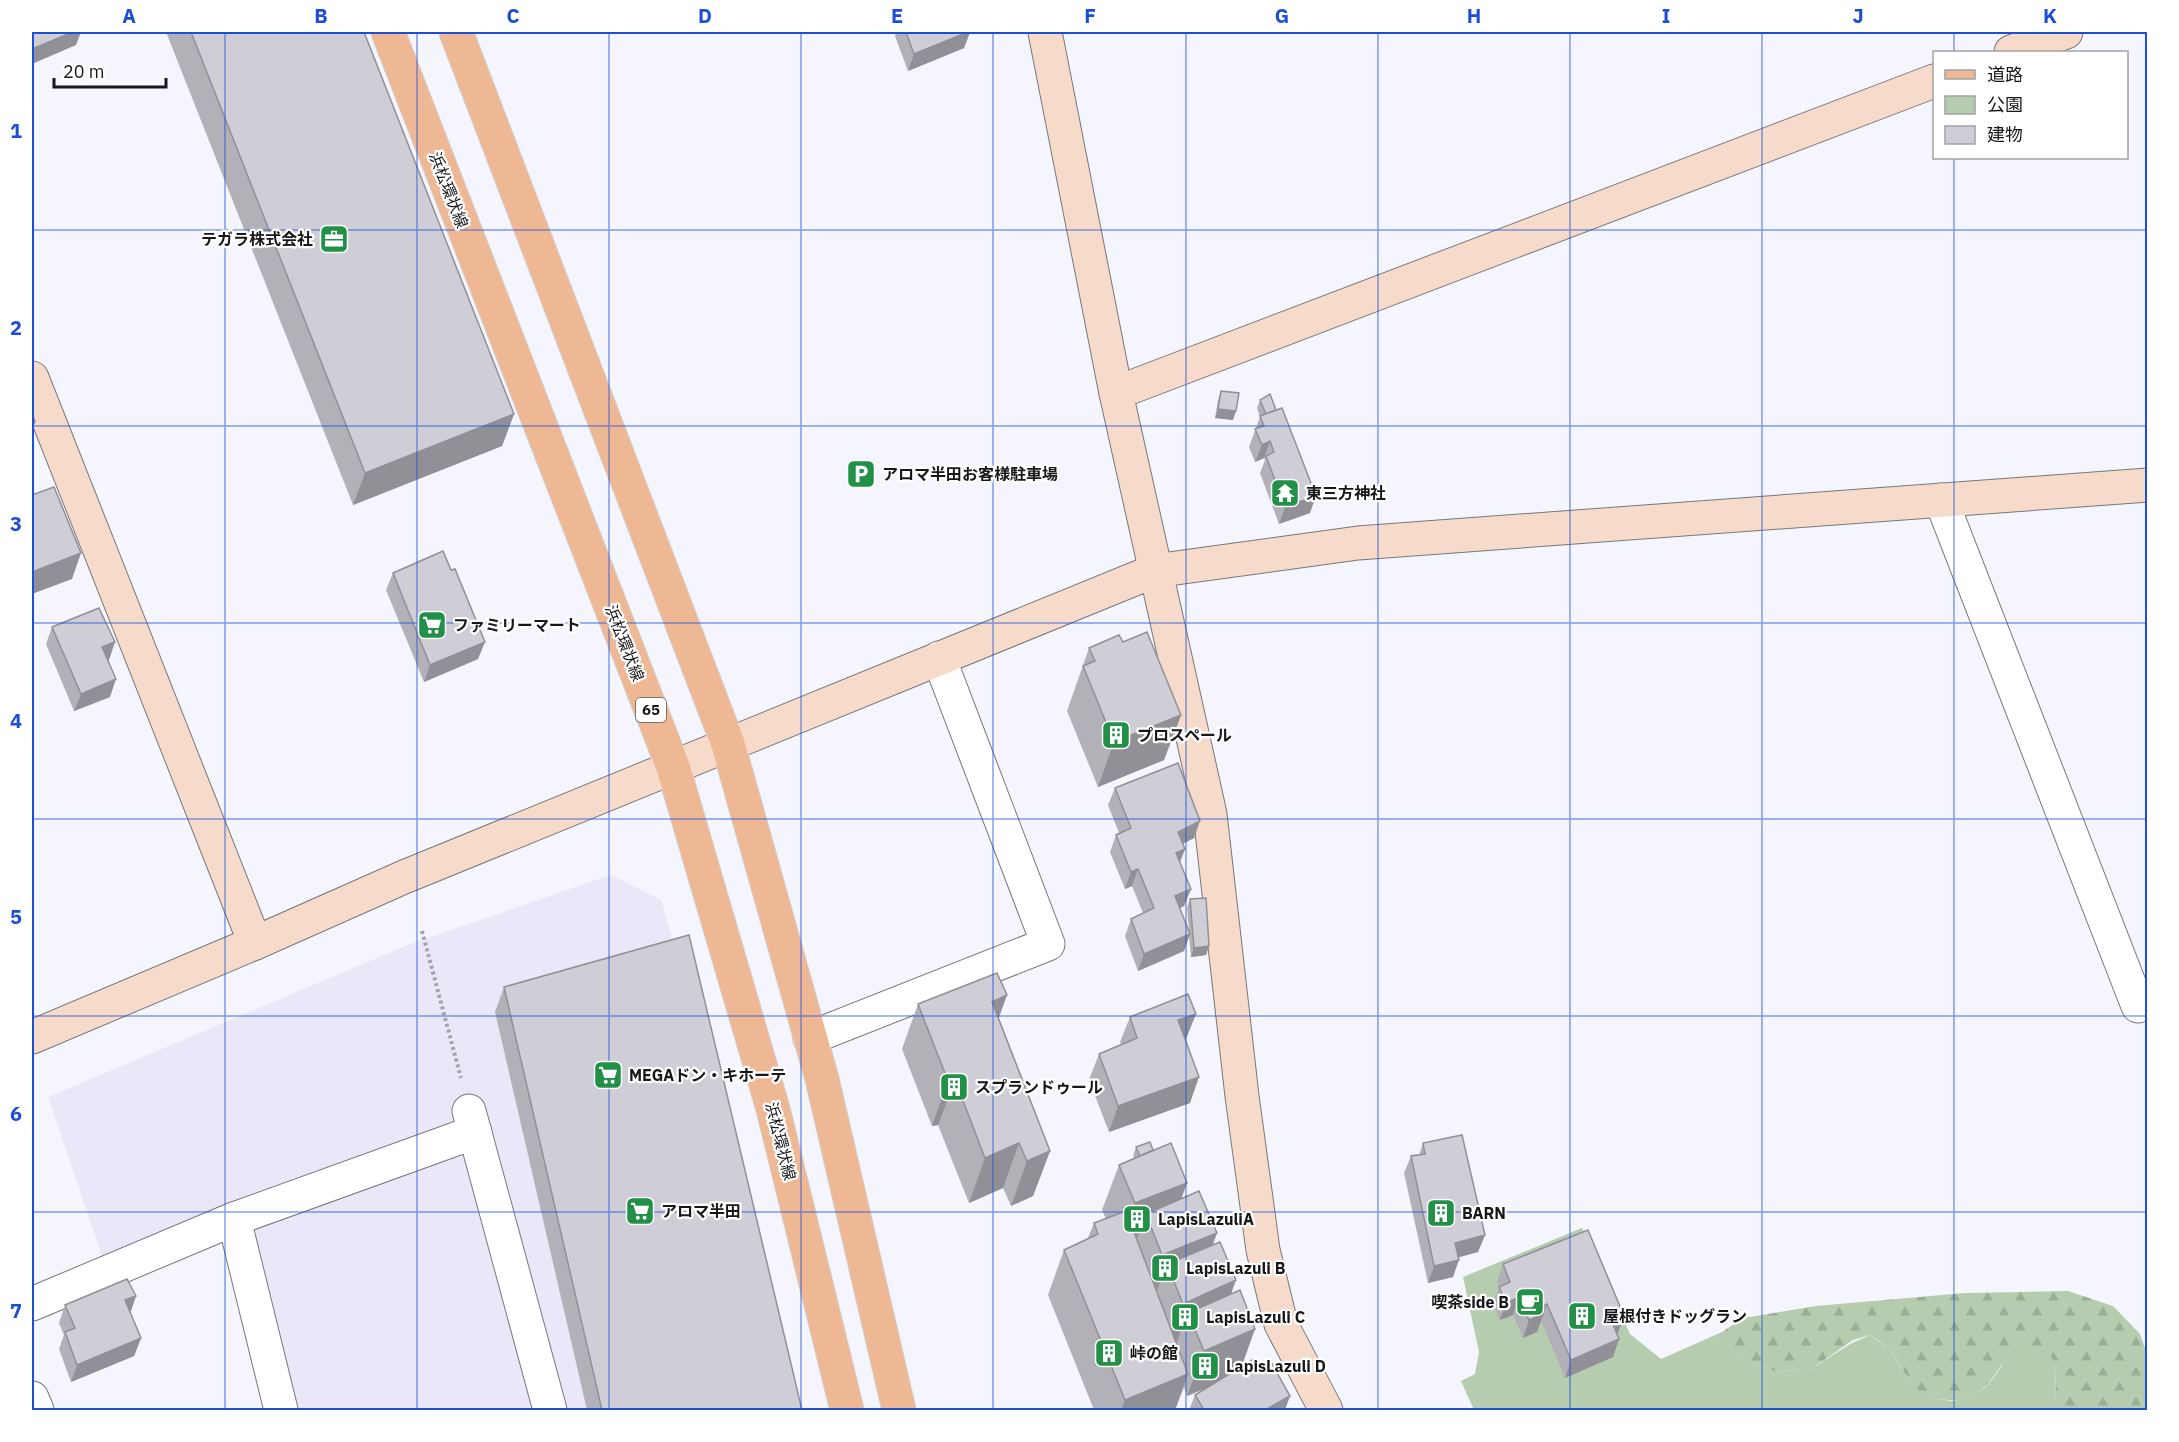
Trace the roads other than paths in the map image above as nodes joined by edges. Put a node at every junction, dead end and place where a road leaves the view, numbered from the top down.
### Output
1 (388, 32) edge
2 (456, 32) edge
3 (1045, 32) edge
4 (2066, 32) edge
5 (2014, 51) edge
6 (1933, 82) edge
7 (32, 378) edge
8 (1116, 393) junction
9 (2148, 485) edge
10 (1941, 500) junction
11 (1155, 571) junction
12 (939, 658) junction
13 (728, 744) junction
14 (673, 767) junction
15 (255, 943) junction
16 (2138, 1006) dead end
17 (32, 1037) edge
18 (810, 1038) junction
19 (234, 1219) junction
20 (32, 1304) edge
21 (32, 1398) edge
22 (37, 1410) edge
23 (281, 1410) edge
24 (550, 1410) edge
25 (847, 1410) edge
26 (899, 1410) edge
27 (1326, 1410) edge

1 - 14 main road, 浜松環状線 / 65
2 - 13 main road
3 - 8 street
4 - 5 street
6 - 8 street
7 - 15 street
8 - 11 street
9 - 10 street
10 - 11 street
10 - 16 street
11 - 12 street
11 - 27 street
12 - 13 street
12 - 18 street
13 - 14 street
13 - 18 main road
14 - 15 street
14 - 25 main road, 浜松環状線 / 65
15 - 17 street
18 - 26 main road
19 - 20 street
19 - 23 street
19 - 24 street
21 - 22 street

